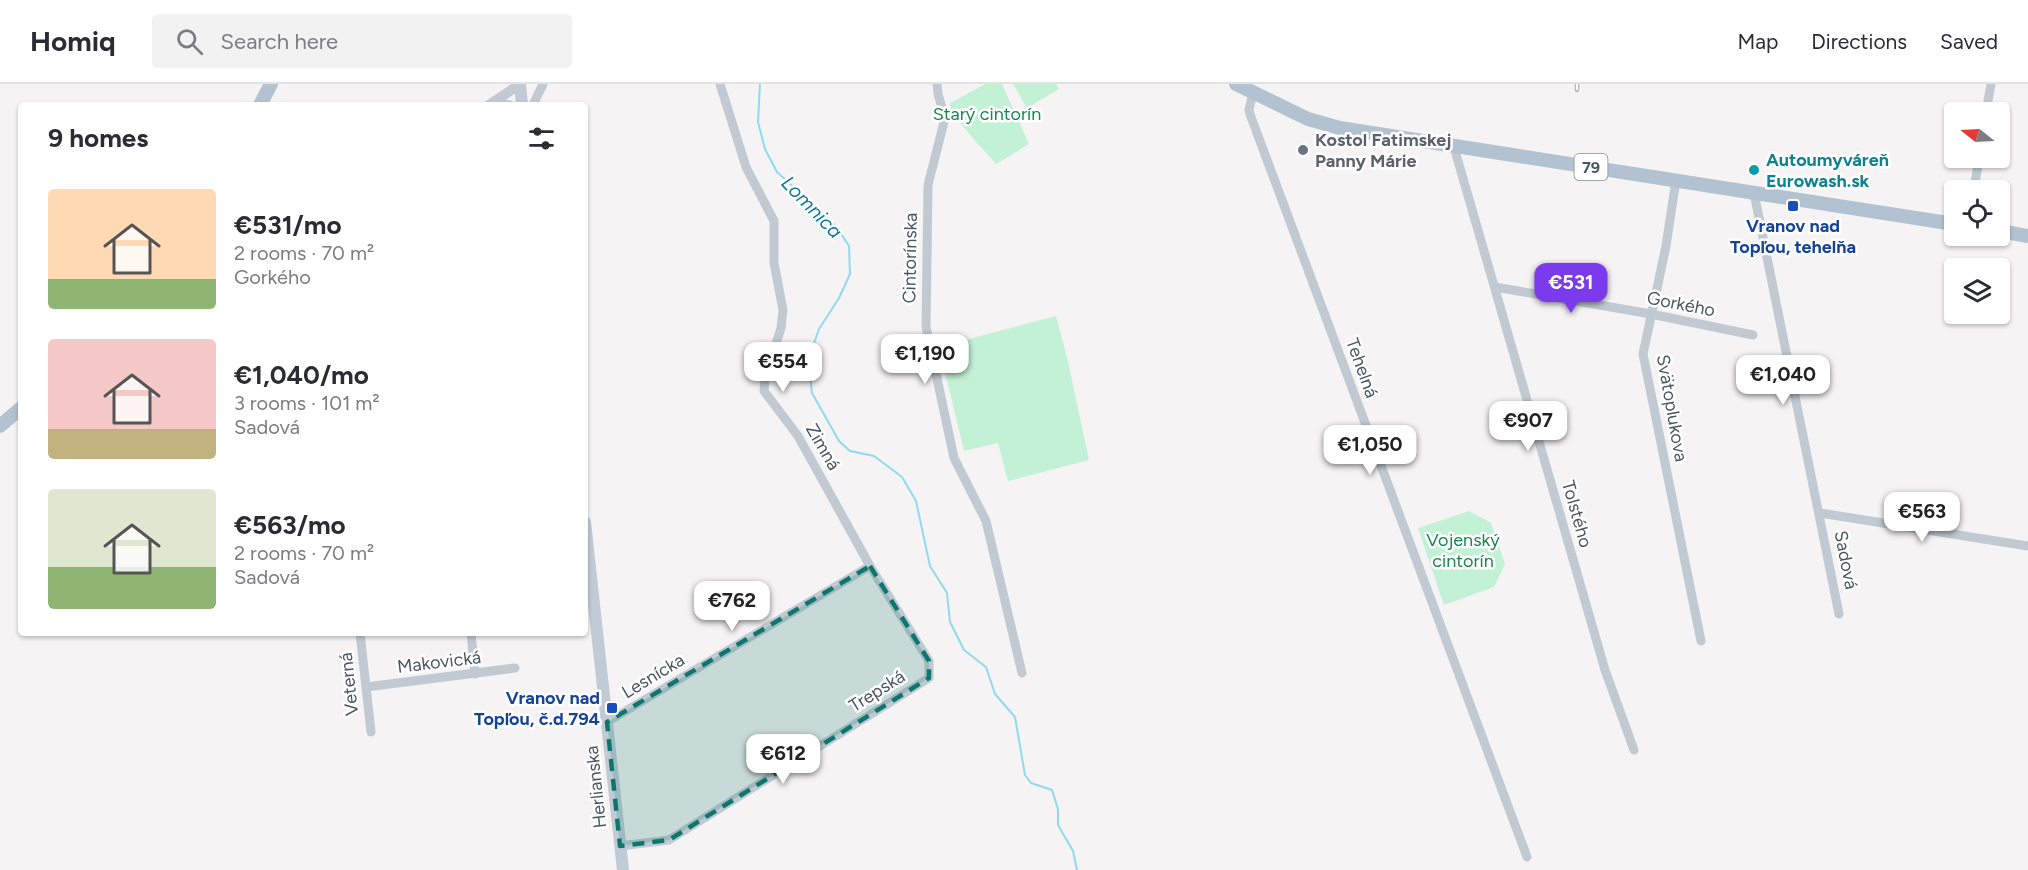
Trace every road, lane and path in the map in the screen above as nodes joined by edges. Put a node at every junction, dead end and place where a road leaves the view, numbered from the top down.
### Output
1 (271, 84) edge
2 (519, 84) edge
3 (543, 84) edge
4 (720, 84) edge
5 (937, 84) edge
6 (1236, 84) edge
7 (1991, 84) edge
8 (1253, 93) junction
9 (262, 102) edge
10 (494, 102) edge
11 (522, 102) edge
12 (534, 102) edge
13 (1988, 102) edge
14 (1455, 147) junction
15 (1676, 180) junction
16 (1754, 193) junction
17 (1944, 222) edge
18 (2010, 233) edge
19 (2028, 236) edge
20 (1495, 287) junction
21 (1651, 314) junction
22 (1754, 335) dead end
23 (18, 411) edge
24 (0, 426) edge
25 (1820, 513) junction
26 (2028, 546) edge
27 (588, 563) edge
28 (870, 566) junction
29 (1839, 614) dead end
30 (360, 636) edge
31 (471, 636) edge
32 (1701, 641) dead end
33 (515, 669) dead end
34 (1023, 673) dead end
35 (475, 674) junction
36 (929, 678) joint
37 (366, 687) junction
38 (607, 722) junction
39 (371, 732) dead end
40 (1634, 750) dead end
41 (620, 846) junction
42 (1527, 857) dead end
43 (623, 870) edge

1 - 9 main road
2 - 10 street
2 - 11 main road
3 - 12 street
4 - 28 street, Zimná
5 - 34 street, Cintorínska
6 - 8 main road, 79
7 - 13 street
8 - 14 main road, 79
8 - 42 street, Tehelná
14 - 15 main road, 79
14 - 20 street, Tolstého
15 - 16 main road, 79
15 - 21 street, Svätoplukova
16 - 17 main road, 79
16 - 25 street, Sadová
18 - 19 main road
20 - 21 street, Gorkého
20 - 40 street, Tolstého
21 - 22 street, Gorkého
21 - 32 street, Svätoplukova
23 - 24 main road
25 - 26 street, Sadová
25 - 29 street, Sadová
27 - 38 main road, Herlianska
28 - 36 street, Zimná
28 - 38 street, Lesnícka
30 - 37 street, Veterná
31 - 35 street
33 - 35 street, Makovická
35 - 37 street, Makovická
36 - 41 street, Trepská
37 - 39 street, Veterná
38 - 41 main road, Herlianska
41 - 43 main road, Herlianska

